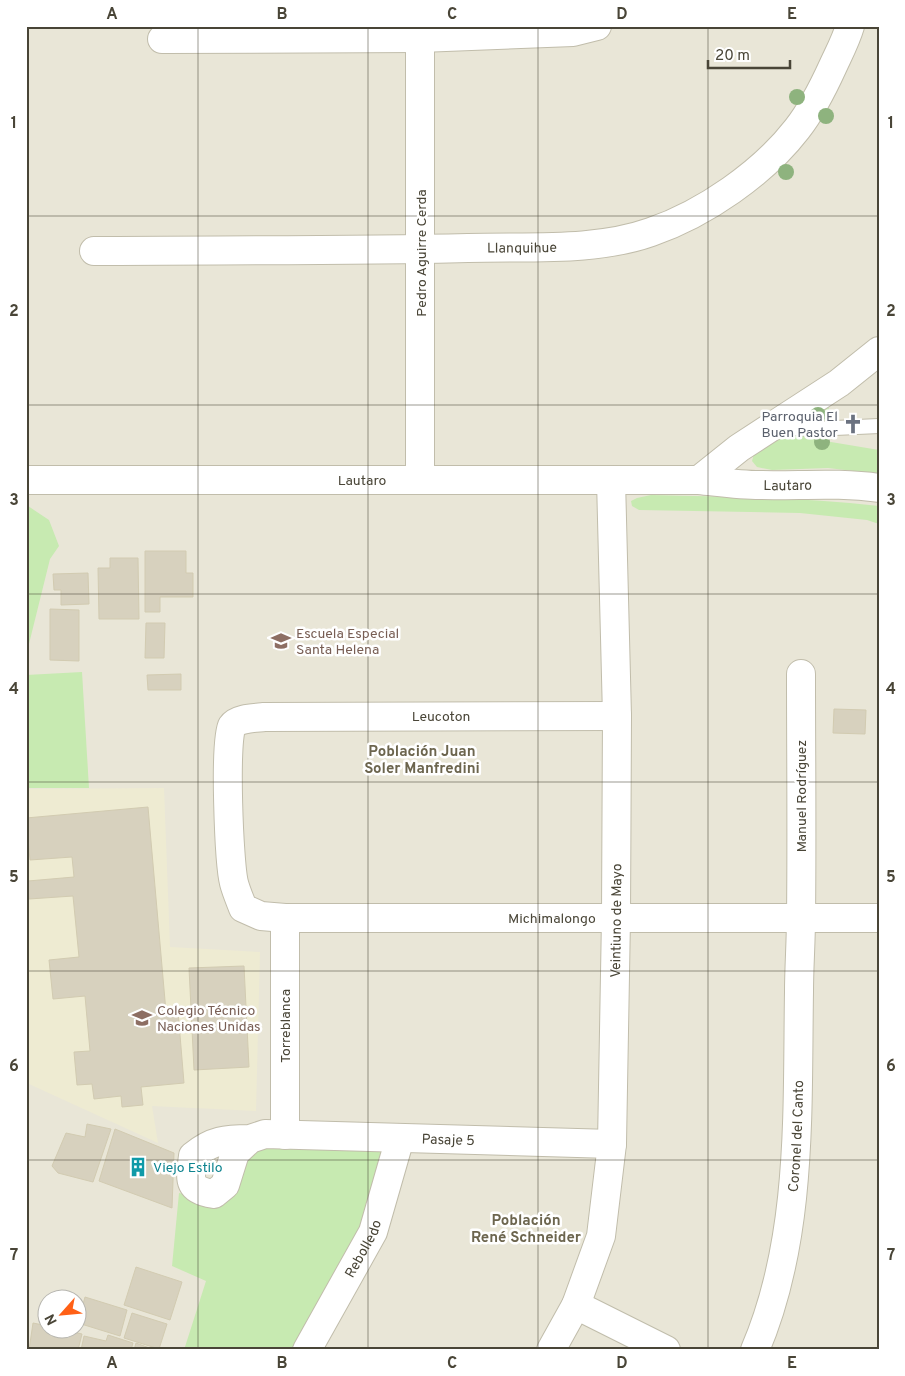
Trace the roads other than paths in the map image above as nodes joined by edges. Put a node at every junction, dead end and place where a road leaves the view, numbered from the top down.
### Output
1 (598, 26) edge
2 (850, 26) edge
3 (420, 32) edge
4 (162, 39) dead end
5 (421, 249) junction
6 (94, 251) dead end
7 (879, 351) edge
8 (879, 426) edge
9 (771, 427) junction
10 (26, 480) edge
11 (420, 480) junction
12 (611, 480) junction
13 (698, 480) junction
14 (879, 488) edge
15 (801, 674) dead end
16 (617, 716) junction
17 (285, 918) junction
18 (616, 918) junction
19 (801, 918) junction
20 (879, 918) edge
21 (285, 1135) junction
22 (400, 1138) junction
23 (250, 1139) dead end
24 (612, 1144) junction
25 (576, 1305) junction
26 (307, 1350) edge
27 (552, 1350) edge
28 (666, 1350) edge
29 (755, 1350) edge

1 - 3 street
2 - 5 street, Llanquihue
3 - 4 street
3 - 5 street, Pedro Aguirre Cerda
5 - 6 street, Llanquihue
5 - 11 street, Pedro Aguirre Cerda
7 - 9 street
8 - 9 lane
9 - 13 street
10 - 11 street, Lautaro
11 - 12 street, Lautaro
12 - 13 street, Lautaro
12 - 16 street, Veintiuno de Mayo
13 - 14 street, Lautaro
15 - 19 street, Manuel Rodríguez
16 - 17 street, Leucoton
16 - 18 street, Veintiuno de Mayo
17 - 18 street, Michimalongo
17 - 21 street, Torreblanca
18 - 19 street, Michimalongo
18 - 24 street, Veintiuno de Mayo
19 - 20 street, Michimalongo
19 - 29 street, Coronel del Canto
21 - 22 street, Pasaje 5
21 - 23 street, Pasaje 5
22 - 24 street, Pasaje 5
22 - 26 street, Rebolledo
24 - 25 street, Veintiuno de Mayo
25 - 27 street, Veintiuno de Mayo
25 - 28 street

